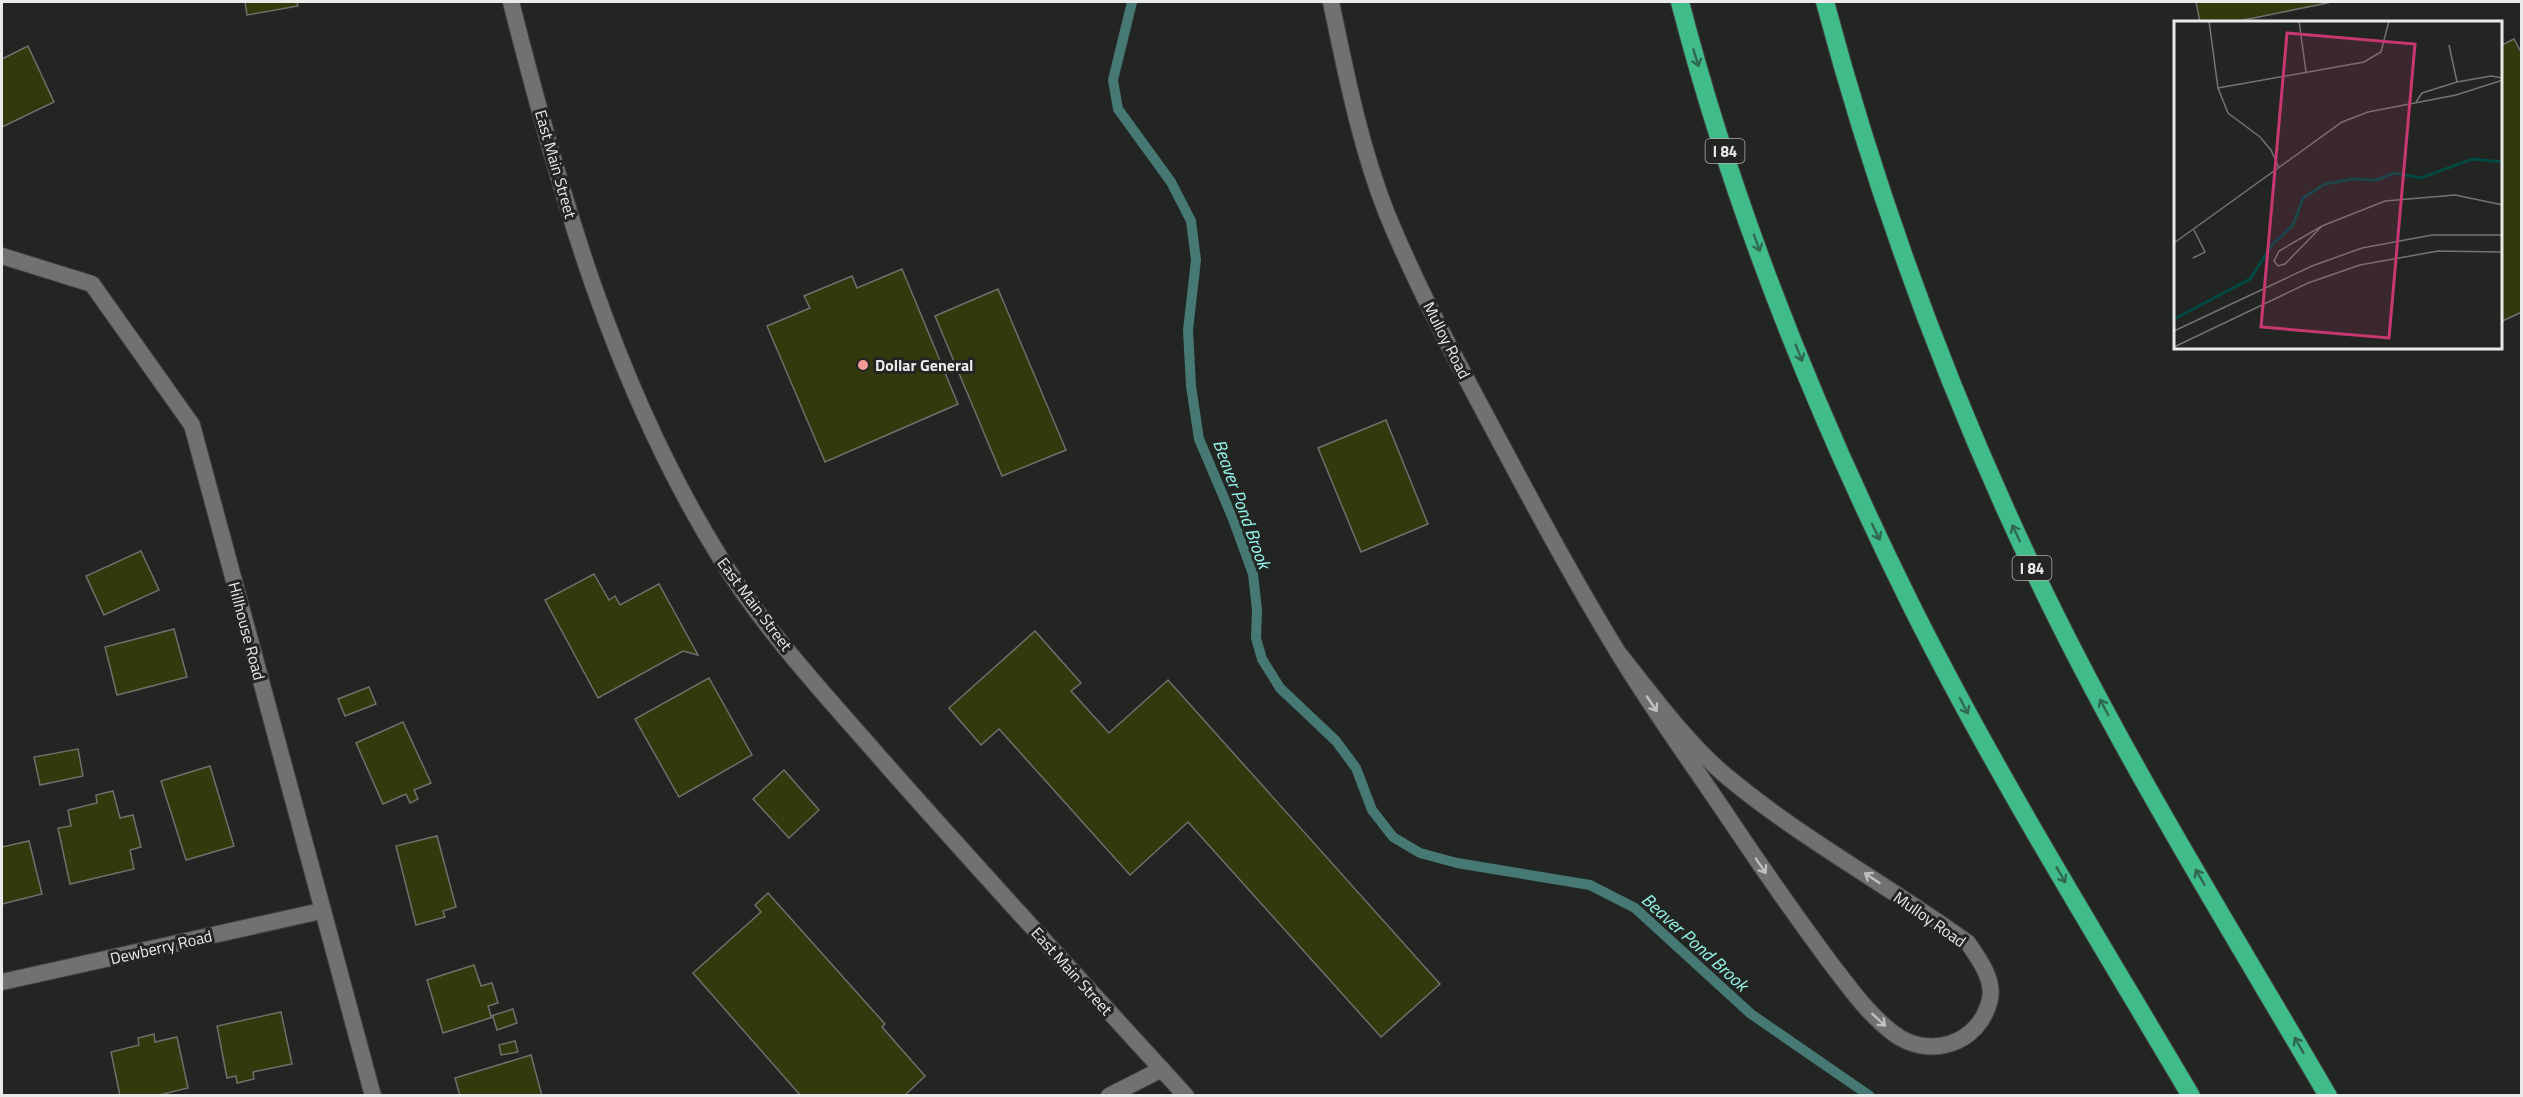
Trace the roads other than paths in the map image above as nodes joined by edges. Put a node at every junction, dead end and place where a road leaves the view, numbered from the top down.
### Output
1 (511, 2) edge
2 (1331, 2) edge
3 (1680, 2) edge
4 (1826, 2) edge
5 (2, 256) edge
6 (1620, 656) junction
7 (321, 911) junction
8 (2, 982) edge
9 (1162, 1069) junction
10 (372, 1095) edge
11 (1109, 1095) edge
12 (1186, 1095) edge
13 (2191, 1095) edge
14 (2328, 1095) edge

1 - 9 street, East Main Street
2 - 6 street, Mulloy Road
3 -> 13 highway, I 84
14 -> 4 highway, I 84
5 - 7 street, Hillhouse Road
6 -> 6 street, Mulloy Road
7 - 8 street, Dewberry Road
7 - 10 street, Hillhouse Road
9 - 11 street
9 - 12 street, East Main Street

